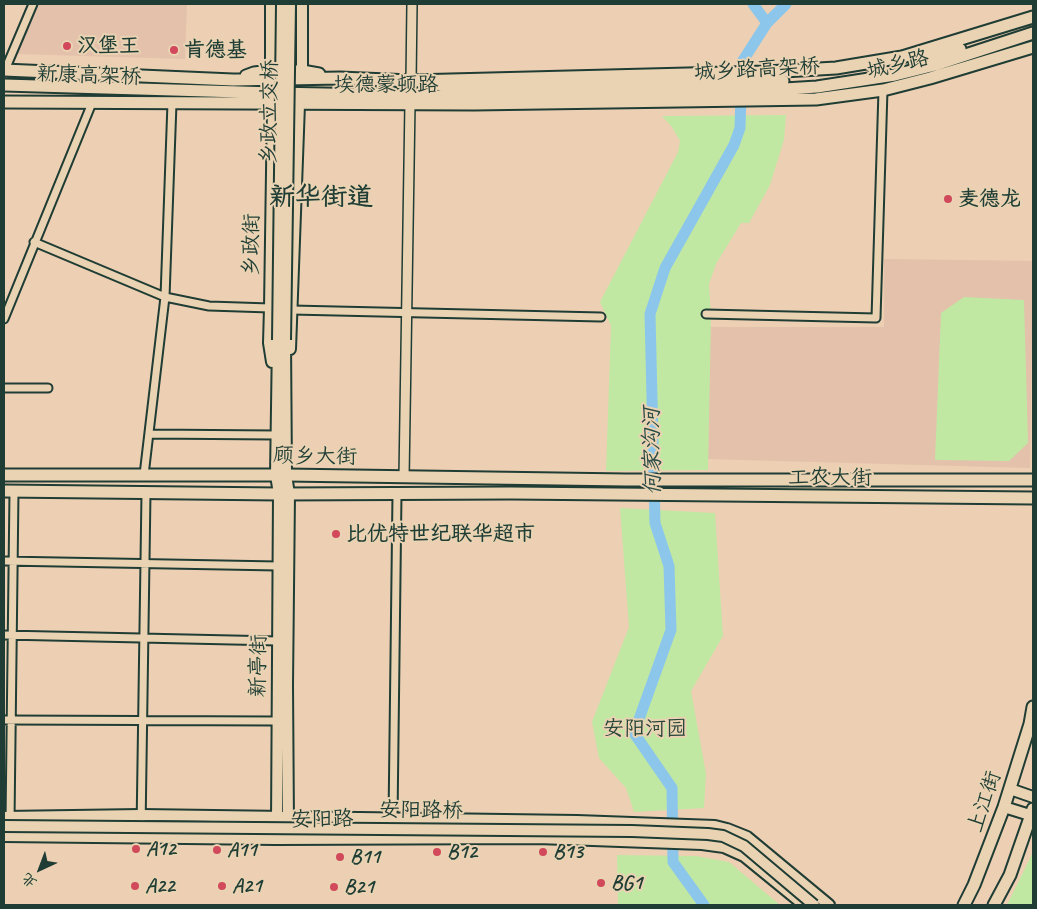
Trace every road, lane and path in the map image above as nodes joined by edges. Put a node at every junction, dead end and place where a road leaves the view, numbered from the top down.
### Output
1 (33, 4) edge
2 (271, 4) edge
3 (282, 4) edge
4 (290, 4) edge
5 (302, 4) edge
6 (412, 4) edge
7 (1033, 17) edge
8 (1033, 26) edge
9 (1033, 33) edge
10 (1033, 47) edge
11 (4, 70) edge
12 (271, 70) junction
13 (302, 71) junction
14 (340, 78) junction
15 (233, 80) junction
16 (412, 81) junction
17 (4, 85) edge
18 (883, 90) junction
19 (4, 92) edge
20 (476, 92) junction
21 (274, 99) junction
22 (412, 99) junction
23 (172, 100) junction
24 (768, 100) joint
25 (4, 102) edge
26 (92, 102) junction
27 (299, 104) junction
28 (34, 242) junction
29 (165, 297) junction
30 (270, 308) junction
31 (292, 310) junction
32 (406, 312) junction
33 (706, 314) dead end
34 (601, 316) dead end
35 (4, 318) edge
36 (282, 340) junction
37 (286, 379) junction
38 (276, 387) junction
39 (4, 388) edge
40 (48, 388) dead end
41 (149, 434) junction
42 (276, 435) junction
43 (4, 474) edge
44 (144, 475) junction
45 (281, 475) junction
46 (404, 477) junction
47 (626, 480) joint
48 (1033, 480) edge
49 (9, 491) edge
50 (146, 493) junction
51 (284, 494) junction
52 (397, 494) junction
53 (626, 495) joint
54 (1033, 498) edge
55 (4, 561) edge
56 (13, 561) junction
57 (145, 563) junction
58 (278, 566) junction
59 (4, 635) edge
60 (12, 635) junction
61 (144, 638) junction
62 (278, 641) junction
63 (1033, 708) edge
64 (7, 720) edge
65 (143, 721) junction
66 (277, 721) junction
67 (1010, 789) junction
68 (1033, 797) edge
69 (1004, 807) junction
70 (1033, 814) edge
71 (141, 815) junction
72 (277, 818) junction
73 (288, 818) junction
74 (393, 819) junction
75 (6, 820) edge
76 (7, 836) edge
77 (142, 838) junction
78 (276, 839) junction
79 (287, 839) junction
80 (804, 905) edge
81 (814, 905) edge
82 (829, 905) edge
83 (964, 905) edge
84 (994, 905) edge

1 - 11 street
2 - 12 main road
3 - 36 main road, 乡政立交桥, bridge
4 - 36 main road, 乡政立交桥, bridge
5 - 13 main road
6 - 16 street
7 - 16 main road, 埃德蒙顿路
8 - 20 main road, 城乡路高架桥
9 - 20 main road, 城乡路高架桥
10 - 18 main road, 城乡路
11 - 15 main road, 埃德蒙顿路
12 - 13 main road
12 - 15 main road
13 - 14 main road
14 - 15 main road, 埃德蒙顿路
14 - 16 main road, 埃德蒙顿路
16 - 20 main road, 埃德蒙顿路
17 - 21 main road, 埃德蒙顿路
18 - 24 main road, 城乡路
18 - 33 street
19 - 23 main road, 新康高架桥
20 - 22 main road, 埃德蒙顿路
21 - 22 main road, 埃德蒙顿路
21 - 23 main road
21 - 27 main road, 埃德蒙顿路
21 - 30 main road, 乡政街
22 - 24 main road, 埃德蒙顿路
22 - 27 main road, 埃德蒙顿路
22 - 32 street
23 - 26 main road
23 - 29 street
25 - 26 main road
26 - 28 street
27 - 31 main road, 乡政街
28 - 29 street
28 - 35 street
29 - 30 street
29 - 41 street
30 - 38 main road, 乡政街
31 - 32 street
31 - 37 main road, 乡政街
32 - 34 street
32 - 46 street
36 - 37 main road, 乡政街
36 - 38 main road, 乡政街
37 - 45 main road, 乡政街
38 - 42 main road, 乡政街
39 - 40 street
41 - 42 street
41 - 44 street
42 - 45 main road, 乡政街
43 - 44 main road, 顾乡大街
44 - 45 main road, 顾乡大街
45 - 46 main road, 顾乡大街
45 - 51 main road, 乡政街
46 - 47 main road, 顾乡大街
47 - 48 main road, 工农大街
49 - 50 main road, 顾乡大街
49 - 56 street
50 - 51 main road, 顾乡大街
50 - 57 street
51 - 52 main road, 顾乡大街
51 - 58 main road, 新亭街
51 - 73 main road
52 - 53 main road, 顾乡大街
52 - 74 street
53 - 54 main road, 工农大街
55 - 56 street
56 - 57 street
56 - 60 street
57 - 58 street
57 - 61 street
58 - 62 main road, 新亭街
59 - 60 street
60 - 61 street
60 - 64 street
61 - 62 street
61 - 65 street
62 - 66 main road, 新亭街
63 - 67 main road, 上江街
64 - 65 street
64 - 75 street
65 - 66 street
65 - 71 street
66 - 72 main road, 新亭街
67 - 68 main road
67 - 69 main road, 上江街
69 - 70 main road
69 - 83 main road, 上江街
70 - 84 main road
71 - 72 main road, 安阳路
71 - 75 main road, 安阳路
71 - 77 street
72 - 73 main road, 安阳路
72 - 78 main road, 新亭街
73 - 74 main road, 安阳路
73 - 79 main road
74 - 82 main road, 安阳路
75 - 76 street
75 - 81 main road, 安阳路桥, bridge
76 - 77 main road, 安阳路
77 - 78 main road, 安阳路
78 - 79 main road, 安阳路
79 - 80 main road, 安阳路

